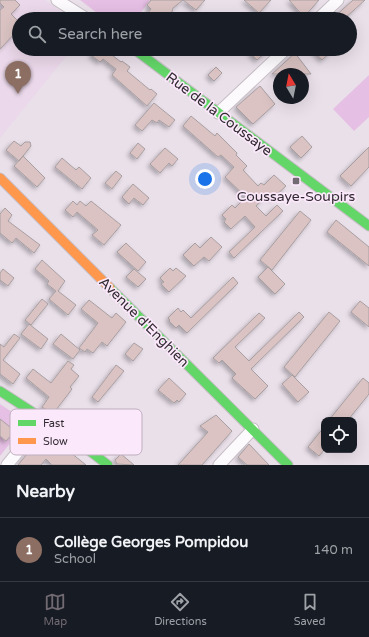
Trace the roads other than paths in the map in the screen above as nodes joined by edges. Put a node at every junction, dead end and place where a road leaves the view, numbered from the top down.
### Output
1 (57, 0) edge
2 (73, 0) edge
3 (338, 0) edge
4 (78, 12) edge
5 (87, 12) edge
6 (325, 12) edge
7 (143, 56) edge
8 (279, 56) edge
9 (218, 113) junction
10 (0, 178) edge
11 (369, 226) edge
12 (0, 390) edge
13 (28, 409) edge
14 (253, 429) junction
15 (15, 455) edge
16 (95, 455) edge
17 (7, 465) edge
18 (108, 465) edge
19 (219, 465) edge
20 (288, 465) edge

1 - 4 street
2 - 5 street
3 - 6 street
7 - 9 street, Rue de la Coussaye
8 - 9 street
9 - 11 street, Rue de la Coussaye
10 - 14 street, Avenue d'Enghien
12 - 13 street
14 - 19 street
14 - 20 street, Avenue d'Enghien
15 - 17 street
16 - 18 street

